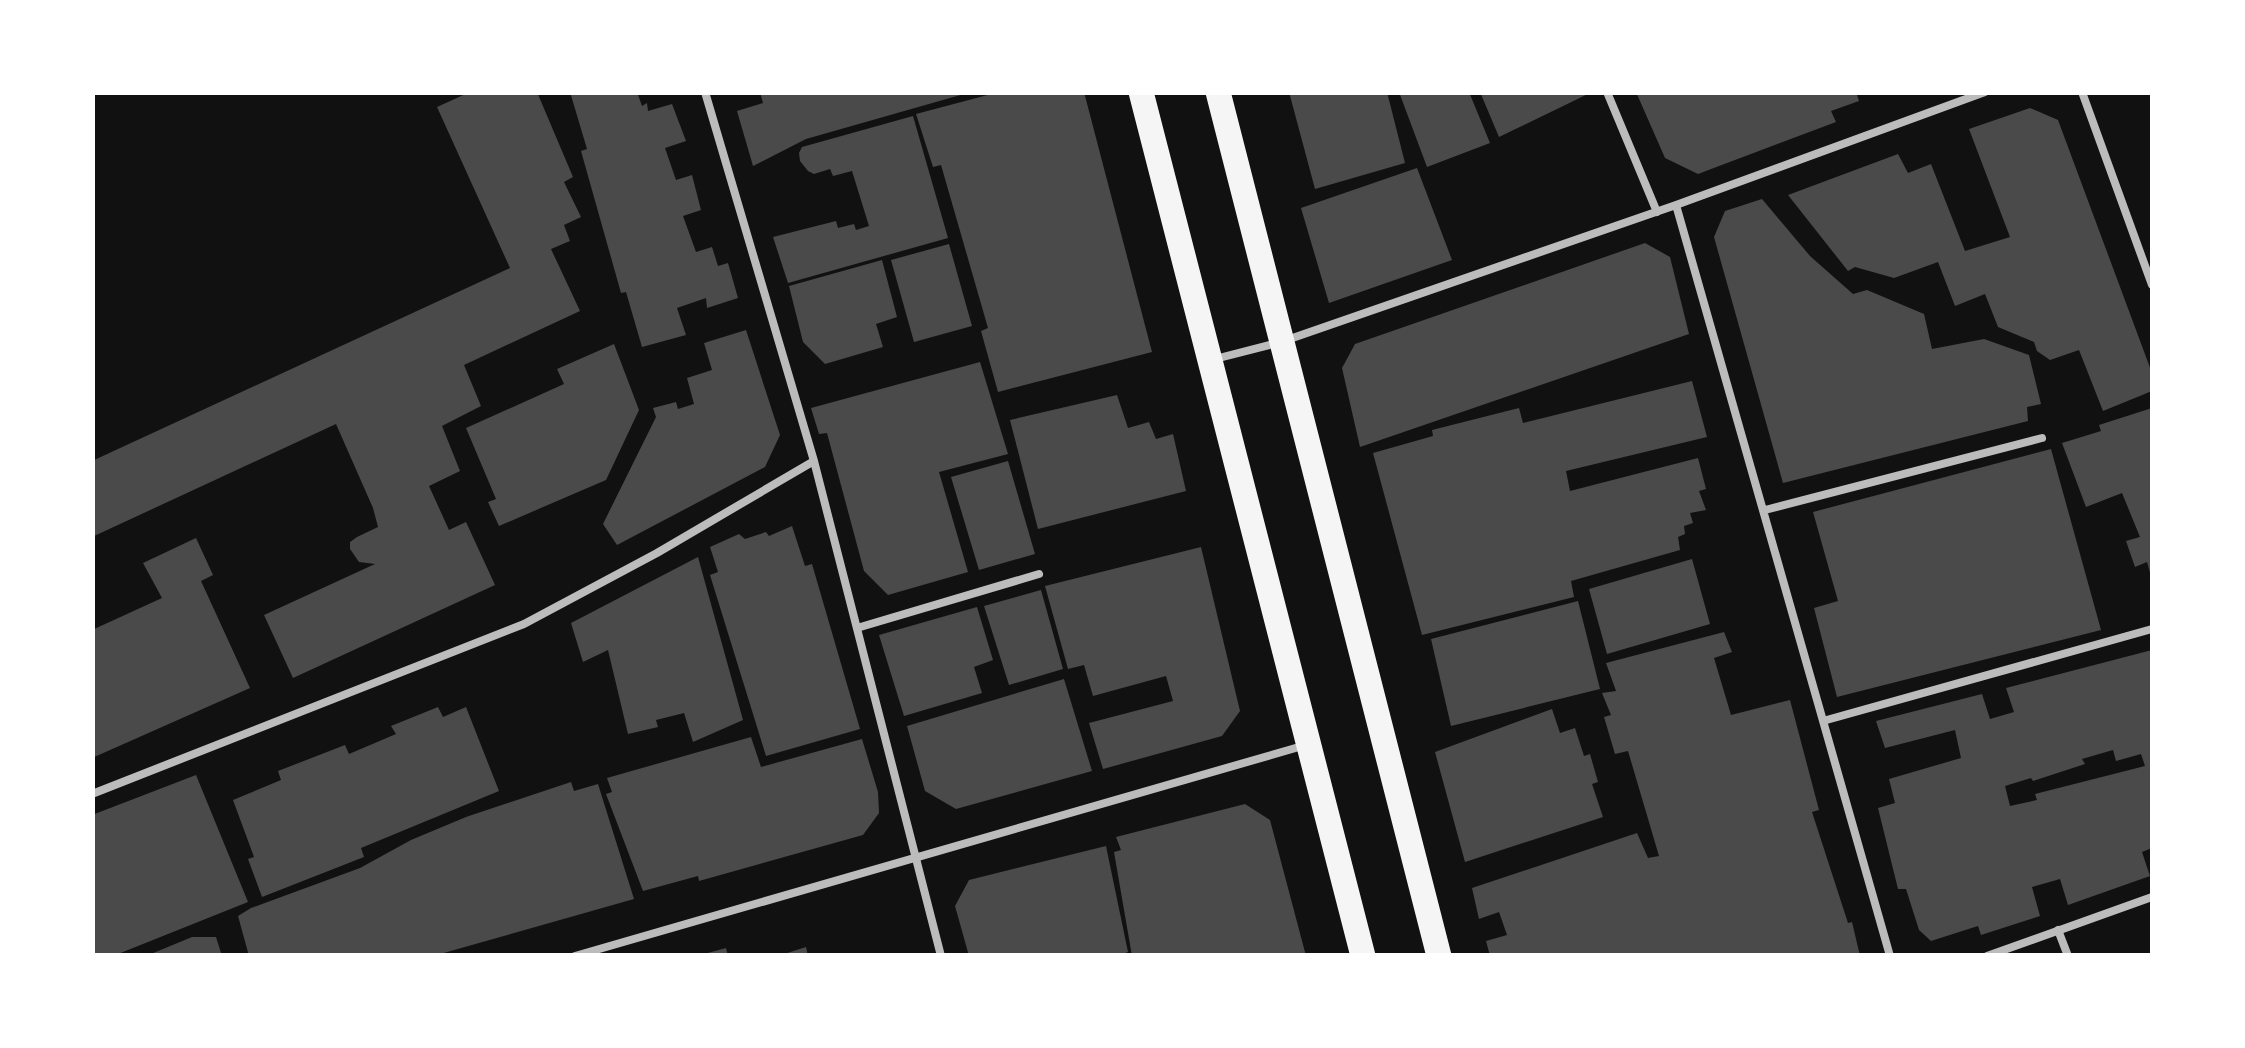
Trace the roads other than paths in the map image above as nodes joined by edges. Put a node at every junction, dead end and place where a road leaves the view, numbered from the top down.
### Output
1 (705, 92) edge
2 (1141, 92) edge
3 (1218, 92) edge
4 (1606, 92) edge
5 (1986, 92) edge
6 (2082, 92) edge
7 (1676, 205) junction
8 (1658, 212) junction
9 (2152, 286) edge
10 (1281, 342) junction
11 (1210, 361) junction
12 (2042, 438) dead end
13 (814, 460) junction
14 (1765, 510) junction
15 (1039, 574) dead end
16 (857, 628) junction
17 (2152, 628) edge
18 (1823, 721) junction
19 (1308, 744) junction
20 (92, 794) edge
21 (914, 860) junction
22 (2152, 897) edge
23 (2058, 930) junction
24 (575, 956) edge
25 (941, 956) edge
26 (1363, 956) edge
27 (1439, 956) edge
28 (1890, 956) edge
29 (1987, 956) edge
30 (2068, 956) edge

1 - 13 lane
2 - 11 main road
3 - 10 main road
4 - 8 lane
5 - 7 lane
6 - 9 lane
7 - 8 lane
7 - 14 lane
8 - 10 lane
10 - 11 lane
10 - 27 main road
11 - 19 main road
12 - 14 lane
13 - 16 lane
13 - 20 lane
14 - 18 lane
15 - 16 lane
16 - 21 lane
17 - 18 lane
18 - 28 lane
19 - 21 lane
19 - 26 main road
21 - 24 lane
21 - 25 lane
22 - 23 lane
23 - 29 lane
23 - 30 lane

